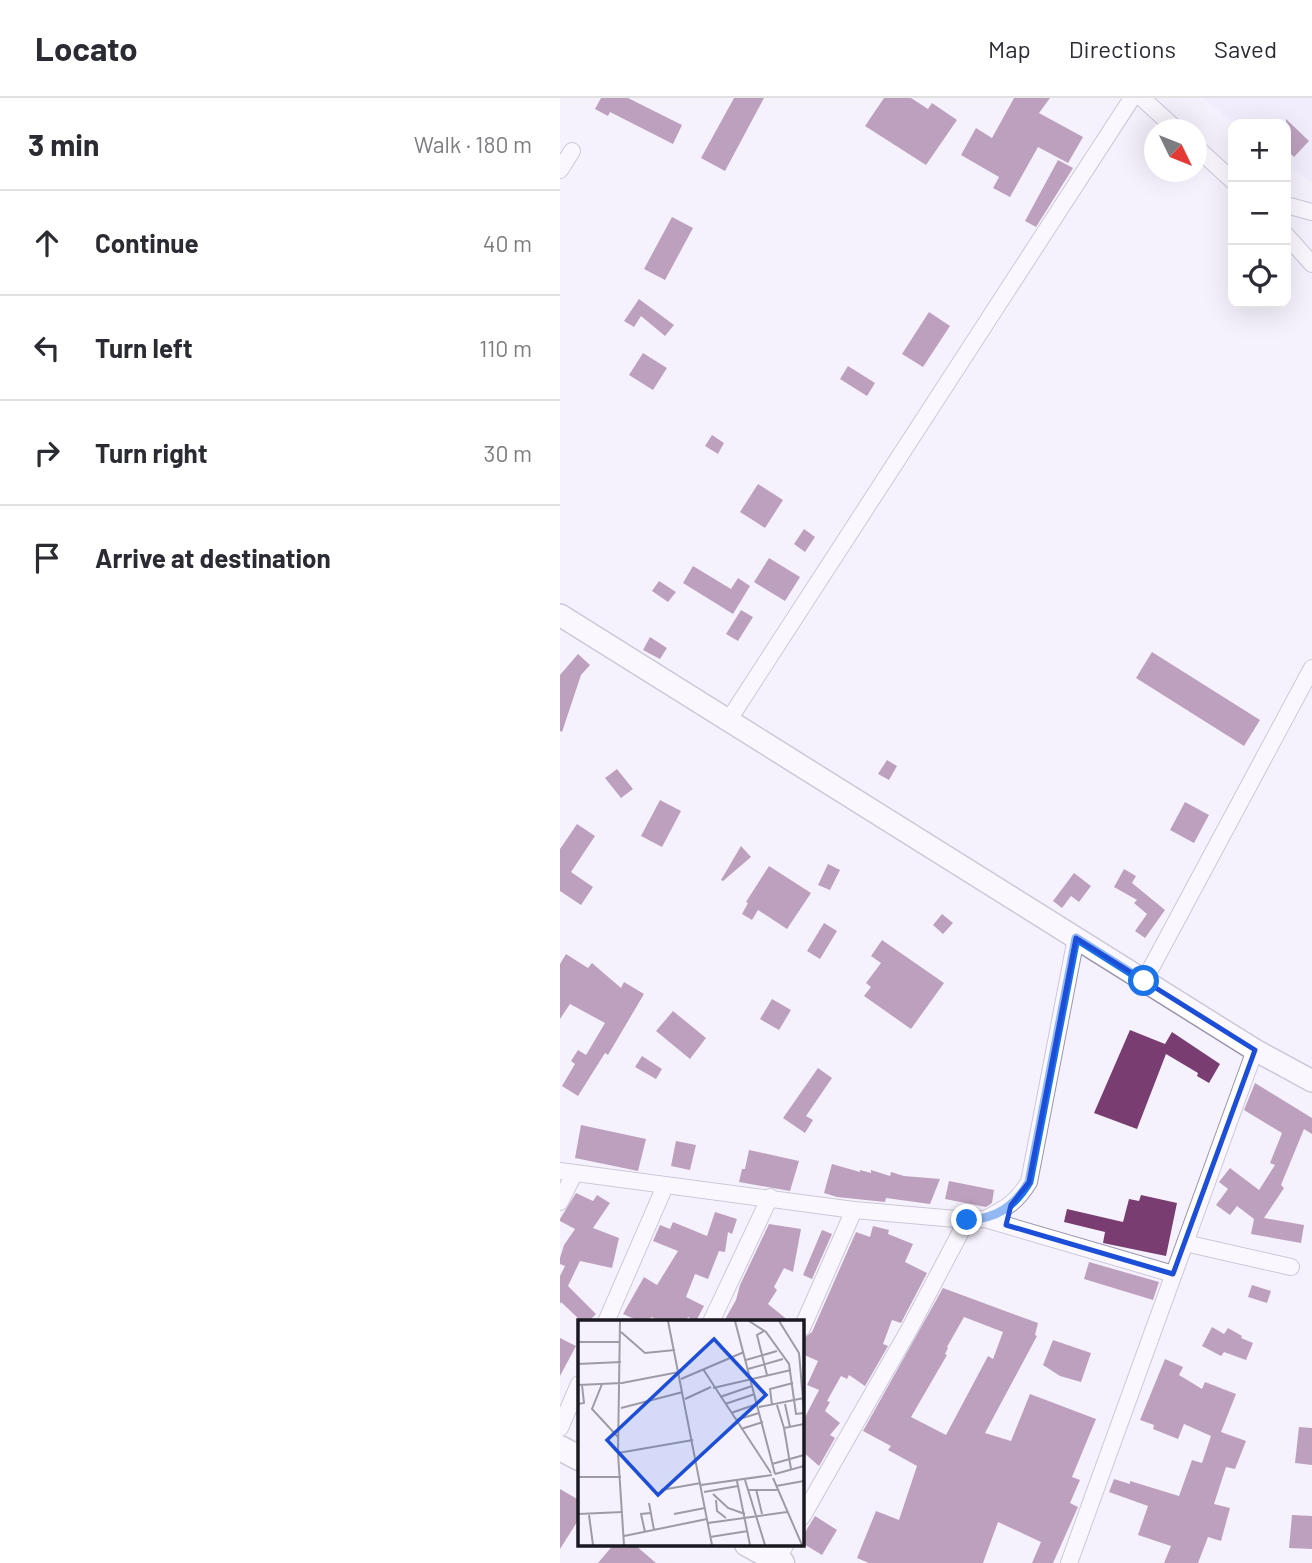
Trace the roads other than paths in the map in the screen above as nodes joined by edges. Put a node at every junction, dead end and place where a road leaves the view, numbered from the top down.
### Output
1 (1132, 98) edge
2 (1142, 98) edge
3 (1165, 119) edge
4 (572, 151) dead end
5 (1207, 158) edge
6 (560, 170) edge
7 (1228, 177) edge
8 (1291, 206) edge
9 (1312, 212) edge
10 (1291, 241) edge
11 (1312, 264) edge
12 (560, 615) edge
13 (1312, 668) edge
14 (728, 721) junction
15 (1076, 938) junction
16 (1144, 981) junction
17 (1255, 1050) junction
18 (1312, 1081) edge
19 (567, 1172) edge
20 (665, 1186) junction
21 (770, 1197) junction
22 (560, 1202) edge
23 (1011, 1205) junction
24 (855, 1210) junction
25 (985, 1219) junction
26 (967, 1220) junction
27 (1006, 1225) junction
28 (1185, 1243) junction
29 (1291, 1267) dead end
30 (1173, 1274) junction
31 (606, 1320) edge
32 (711, 1320) edge
33 (803, 1326) edge
34 (578, 1386) edge
35 (560, 1428) edge
36 (560, 1448) edge
37 (578, 1457) edge
38 (803, 1515) edge
39 (752, 1546) edge
40 (780, 1557) edge
41 (1069, 1563) edge

1 - 14 street
2 - 3 street
4 - 6 street
5 - 7 street
8 - 9 street
10 - 11 street
12 - 14 street
13 - 16 street
14 - 15 street
15 - 16 street
15 - 23 street
16 - 17 street
17 - 18 street
17 - 28 street
19 - 20 street
19 - 22 street
20 - 21 street
20 - 31 street
21 - 24 street
21 - 32 street
23 - 25 street
23 - 27 street
24 - 26 street
24 - 33 street
25 - 26 street
25 - 27 street
26 - 38 street
27 - 30 street
28 - 29 street
28 - 30 street
30 - 41 street
34 - 35 street
36 - 37 main road
39 - 40 main road

